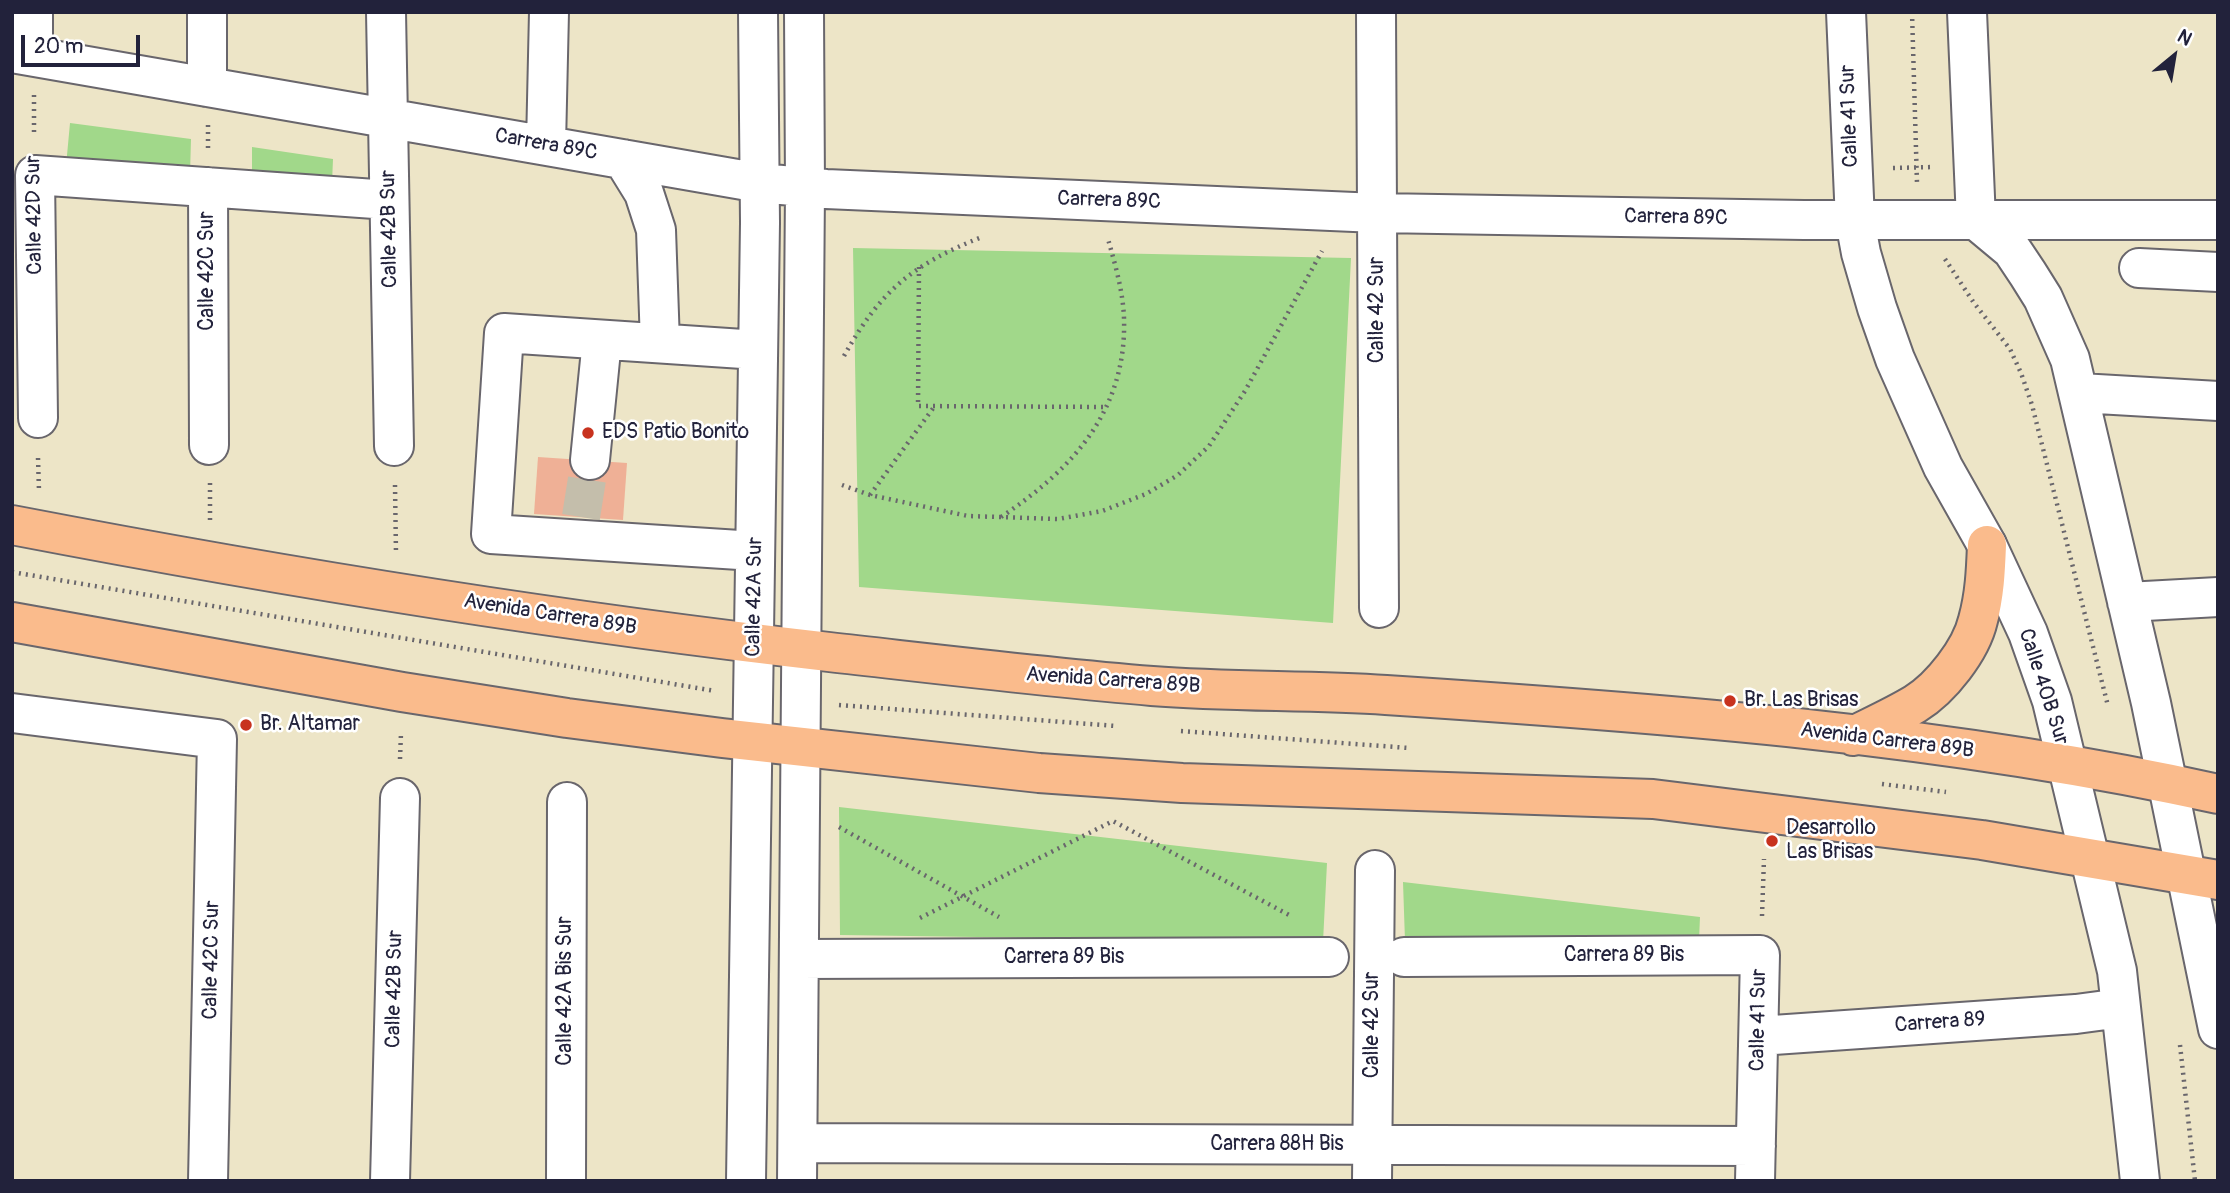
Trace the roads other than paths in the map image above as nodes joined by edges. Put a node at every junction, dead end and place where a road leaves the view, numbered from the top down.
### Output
1 (33, 12) edge
2 (207, 12) edge
3 (386, 12) edge
4 (549, 12) edge
5 (758, 12) edge
6 (804, 12) edge
7 (1376, 12) edge
8 (1846, 12) edge
9 (1967, 12) edge
10 (23, 54) edge
11 (207, 87) junction
12 (388, 117) junction
13 (546, 145) junction
14 (623, 159) junction
15 (760, 183) junction
16 (208, 187) junction
17 (806, 188) junction
18 (389, 200) junction
19 (1377, 213) junction
20 (1855, 220) junction
21 (1976, 220) junction
22 (2218, 220) edge
23 (2139, 268) dead end
24 (2218, 272) edge
25 (602, 340) junction
26 (660, 344) junction
27 (758, 350) junction
28 (2080, 393) junction
29 (2218, 401) edge
30 (38, 418) dead end
31 (209, 444) road end
32 (394, 446) road end
33 (590, 460) tunnel mouth
34 (12, 525) edge
35 (1987, 545) junction
36 (755, 551) junction
37 (2218, 597) edge
38 (2127, 602) junction
39 (1379, 608) dead end
40 (12, 622) edge
41 (754, 643) junction
42 (802, 649) junction
43 (12, 713) edge
44 (1853, 736) junction
45 (753, 741) junction
46 (801, 747) junction
47 (2068, 766) junction
48 (2167, 783) junction
49 (2218, 794) edge
50 (400, 798) dead end
51 (567, 802) dead end
52 (2092, 858) junction
53 (1375, 870) dead end
54 (2202, 877) edge
55 (1760, 955) joint
56 (1329, 957) dead end
57 (1404, 957) dead end
58 (799, 959) junction
59 (2121, 1008) junction
60 (2218, 1029) edge
61 (1759, 1036) junction
62 (797, 1143) junction
63 (1372, 1163) edge
64 (1756, 1163) edge
65 (208, 1181) edge
66 (390, 1181) edge
67 (566, 1181) edge
68 (746, 1181) edge
69 (797, 1181) edge
70 (2140, 1181) edge

1 - 10 street
2 - 11 street
3 - 12 street, Calle 42B Sur
4 - 13 street
5 - 15 street, Calle 42A Sur
6 - 17 street
7 - 19 street, Calle 42 Sur
8 - 20 street, Calle 41 Sur
9 - 21 street
10 - 11 street, Carrera 89C
11 - 12 street, Carrera 89C
12 - 13 street, Carrera 89C
12 - 18 street, Calle 42B Sur
13 - 14 street, Carrera 89C
14 - 15 street, Carrera 89C
14 - 26 street
15 - 17 street, Carrera 89C
15 - 27 street, Calle 42A Sur
16 - 18 street
16 - 30 street, Calle 42D Sur
16 - 31 street, Calle 42C Sur
17 - 19 street, Carrera 89C
17 - 42 street
18 - 32 street, Calle 42B Sur
19 - 20 street, Carrera 89C
19 - 39 street, Calle 42 Sur
20 - 21 street, Carrera 89C
20 - 35 street, Calle 40B Sur
21 - 22 street, Carrera 89C
21 - 28 street
23 - 24 street
25 - 26 street
25 - 33 street
25 - 36 street
26 - 27 street
27 - 36 street, Calle 42A Sur
28 - 29 street
28 - 38 street
34 - 41 main road, Avenida Carrera 89B
35 - 44 main road
35 - 47 street, Calle 40B Sur
36 - 41 street, Calle 42A Sur
37 - 38 street
38 - 48 street
40 - 45 main road
41 - 42 main road, Avenida Carrera 89B
41 - 45 street, Calle 42A Sur
42 - 44 main road, Avenida Carrera 89B
42 - 46 street
43 - 65 street, Calle 42C Sur
44 - 47 main road, Avenida Carrera 89B
45 - 46 main road
45 - 68 street, Calle 42A Sur
46 - 52 main road
46 - 58 street
47 - 48 main road, Avenida Carrera 89B
47 - 52 street, Calle 40B Sur
48 - 49 main road, Avenida Carrera 89B
48 - 54 street
50 - 66 street, Calle 42B Sur
51 - 67 street, Calle 42A Bis Sur
52 - 54 main road
52 - 59 street, Calle 40B Sur
53 - 63 street, Calle 42 Sur
54 - 60 street
55 - 57 street, Carrera 89 Bis
55 - 61 street, Calle 41 Sur
56 - 58 street, Carrera 89 Bis
58 - 62 street
59 - 61 street, Carrera 89
59 - 70 street, Calle 40B Sur
61 - 64 street, Calle 41 Sur
62 - 63 street, Carrera 88H Bis
62 - 69 street
63 - 64 street, Carrera 88H Bis

